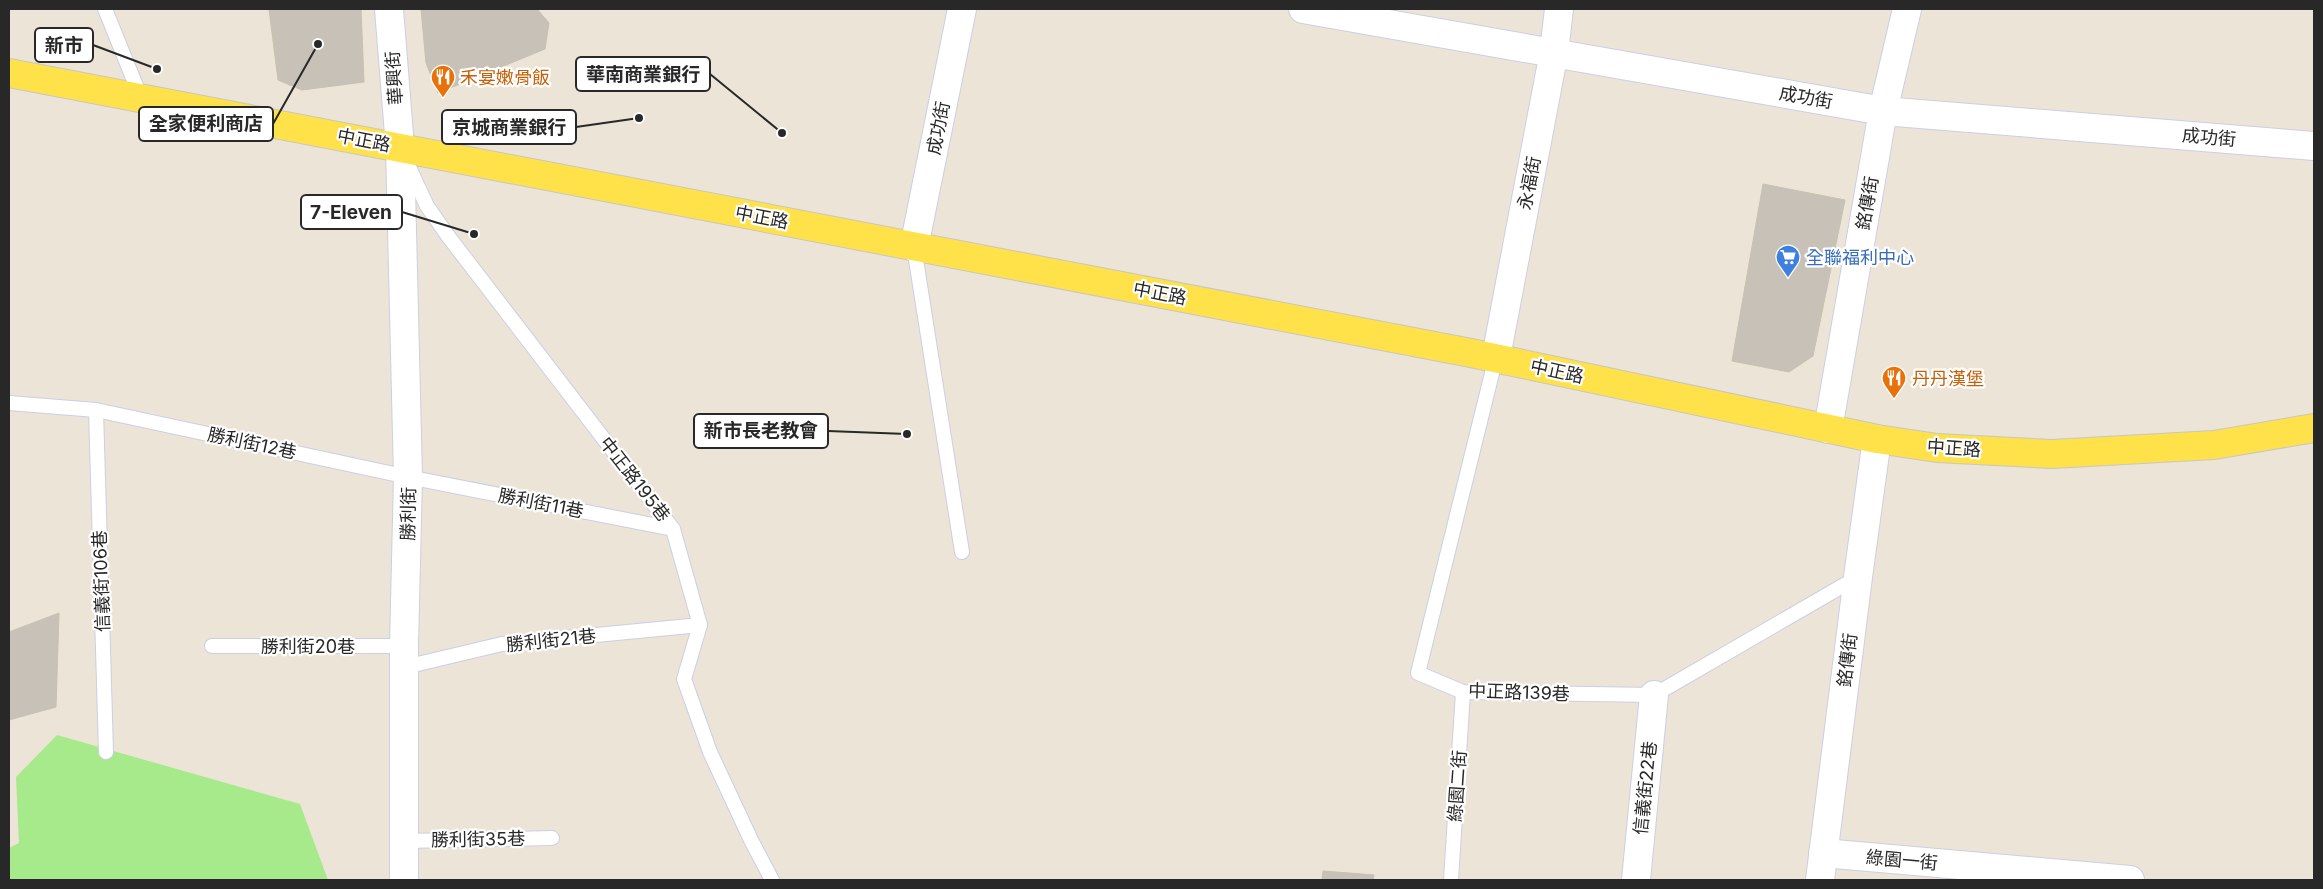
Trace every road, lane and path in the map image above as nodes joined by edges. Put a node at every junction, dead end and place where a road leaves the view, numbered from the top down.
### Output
1 (105, 9) edge
2 (389, 9) edge
3 (962, 9) edge
4 (1303, 9) edge
5 (1559, 9) edge
6 (1907, 9) edge
7 (1554, 52) junction
8 (9, 74) edge
9 (141, 98) junction
10 (1883, 110) junction
11 (2314, 146) edge
12 (400, 147) junction
13 (914, 247) junction
14 (1496, 358) junction
15 (9, 402) edge
16 (96, 410) junction
17 (2314, 428) edge
18 (1828, 429) junction
19 (1877, 439) junction
20 (408, 476) junction
21 (673, 529) junction
22 (962, 552) dead end
23 (1858, 578) junction
24 (700, 625) junction
25 (212, 646) dead end
26 (404, 656) junction
27 (1463, 692) junction
28 (1654, 696) junction
29 (106, 752) dead end
30 (552, 838) dead end
31 (405, 841) junction
32 (1822, 853) junction
33 (404, 880) edge
34 (772, 880) edge
35 (1451, 880) edge
36 (1636, 880) edge
37 (1820, 880) edge
38 (2130, 880) edge

1 - 9 lane
2 - 12 street, 華興街
3 - 13 street, 成功街
4 - 7 street, 成功街
5 - 7 street, 永福街
6 - 10 street, 銘傳街
7 - 10 street, 成功街
7 - 14 street, 永福街
8 - 9 main road, 中正路
9 - 12 main road, 中正路
10 - 11 street, 成功街
10 - 18 street, 銘傳街
12 - 13 main road, 中正路
12 - 20 street, 勝利街
12 - 21 lane, 中正路195巷
13 - 14 main road, 中正路
13 - 22 lane
14 - 18 main road, 中正路
14 - 27 lane, 中正路139巷
15 - 16 lane, 勝利街12巷
16 - 20 lane, 勝利街12巷
16 - 29 lane, 信義街106巷
17 - 19 main road, 中正路
18 - 19 main road, 中正路
19 - 23 street, 銘傳街
20 - 21 lane, 勝利街11巷
20 - 26 street, 勝利街
21 - 24 lane, 中正路195巷
23 - 28 lane
23 - 32 street, 銘傳街
24 - 26 lane, 勝利街21巷
24 - 34 lane
25 - 26 lane, 勝利街20巷
26 - 31 street, 勝利街
27 - 28 lane, 中正路139巷
27 - 35 lane, 綠園二街
28 - 36 street, 信義街22巷
30 - 31 lane, 勝利街35巷
31 - 33 street, 勝利街
32 - 37 street, 銘傳街
32 - 38 street, 綠園一街

